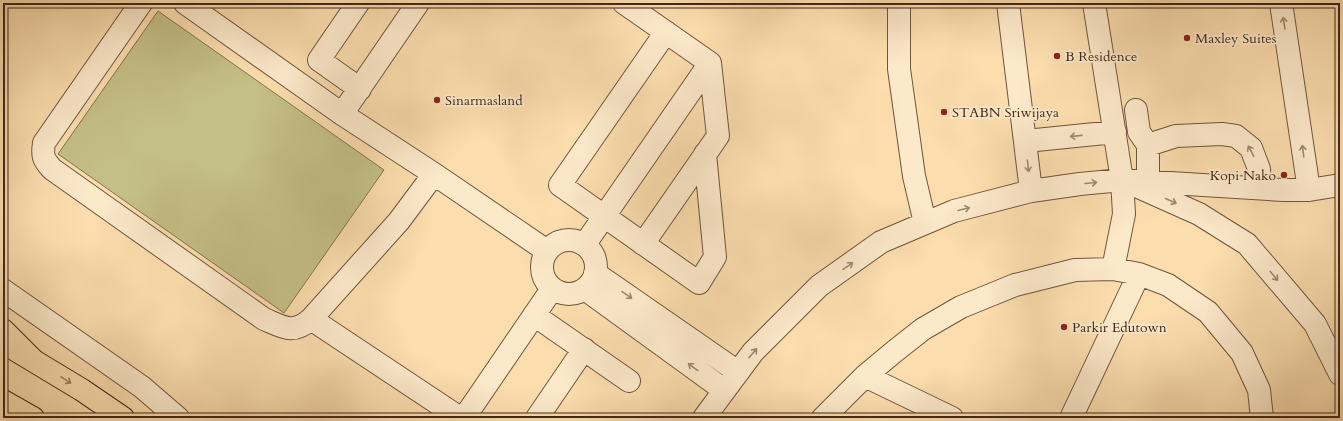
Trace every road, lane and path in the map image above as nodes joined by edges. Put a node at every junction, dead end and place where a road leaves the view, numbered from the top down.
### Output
1 (141, 3) edge
2 (185, 3) edge
3 (358, 3) edge
4 (418, 3) edge
5 (624, 3) edge
6 (899, 3) edge
7 (1008, 3) edge
8 (1094, 3) edge
9 (1281, 3) edge
10 (666, 32) junction
11 (710, 63) junction
12 (360, 88) junction
13 (1136, 110) dead end
14 (342, 114) junction
15 (1114, 132) junction
16 (1026, 141) junction
17 (1148, 145) junction
18 (705, 154) junction
19 (434, 174) junction
20 (1122, 180) junction
21 (1148, 181) junction
22 (1340, 185) edge
23 (1260, 188) junction
24 (1309, 190) junction
25 (1031, 191) junction
26 (604, 216) junction
27 (925, 223) junction
28 (585, 244) junction
29 (643, 244) junction
30 (546, 251) junction
31 (1113, 269) junction
32 (1139, 274) junction
33 (590, 281) junction
34 (552, 289) junction
35 (3, 290) edge
36 (534, 315) junction
37 (311, 319) junction
38 (3, 330) edge
39 (3, 343) edge
40 (584, 349) junction
41 (32, 359) junction
42 (738, 372) junction
43 (1340, 374) edge
44 (865, 376) junction
45 (629, 380) dead end
46 (724, 390) junction
47 (3, 401) edge
48 (34, 418) edge
49 (123, 418) edge
50 (178, 418) edge
51 (460, 418) edge
52 (464, 418) edge
53 (536, 418) edge
54 (704, 418) edge
55 (823, 418) edge
56 (952, 418) edge
57 (1071, 418) edge
58 (1262, 418) edge

1 - 37 street
2 - 14 street
3 - 12 street
4 - 12 street
5 - 10 street
6 - 27 street
7 - 16 street
8 - 15 street
24 -> 9 street
10 - 11 street
10 - 26 street
11 - 18 street
11 - 26 street
12 - 14 street
13 - 17 street
14 - 19 street
15 -> 16 street
15 - 20 street
16 -> 25 street
17 - 21 street
23 -> 17 street
18 - 29 street
18 - 29 street
19 - 30 street
19 - 37 street
20 - 21 street
25 -> 20 street
20 - 31 street
20 -> 43 street
21 - 23 street
22 - 24 street
23 - 24 street
27 -> 25 street
26 - 28 street
26 - 29 street
42 -> 27 street
28 - 30 street
28 - 33 street
30 - 34 street
31 - 32 street
31 - 44 street
32 - 57 street
32 - 58 street
33 - 34 street
33 -> 42 street
46 -> 33 street
34 - 36 street
35 - 50 street
36 - 40 street
36 - 52 street
37 - 51 street
38 - 41 main road
39 - 41 main road
40 - 45 street
40 - 53 street
41 -> 49 main road
42 - 46 street
44 - 55 street
44 - 56 street
46 - 54 street
47 - 48 main road

